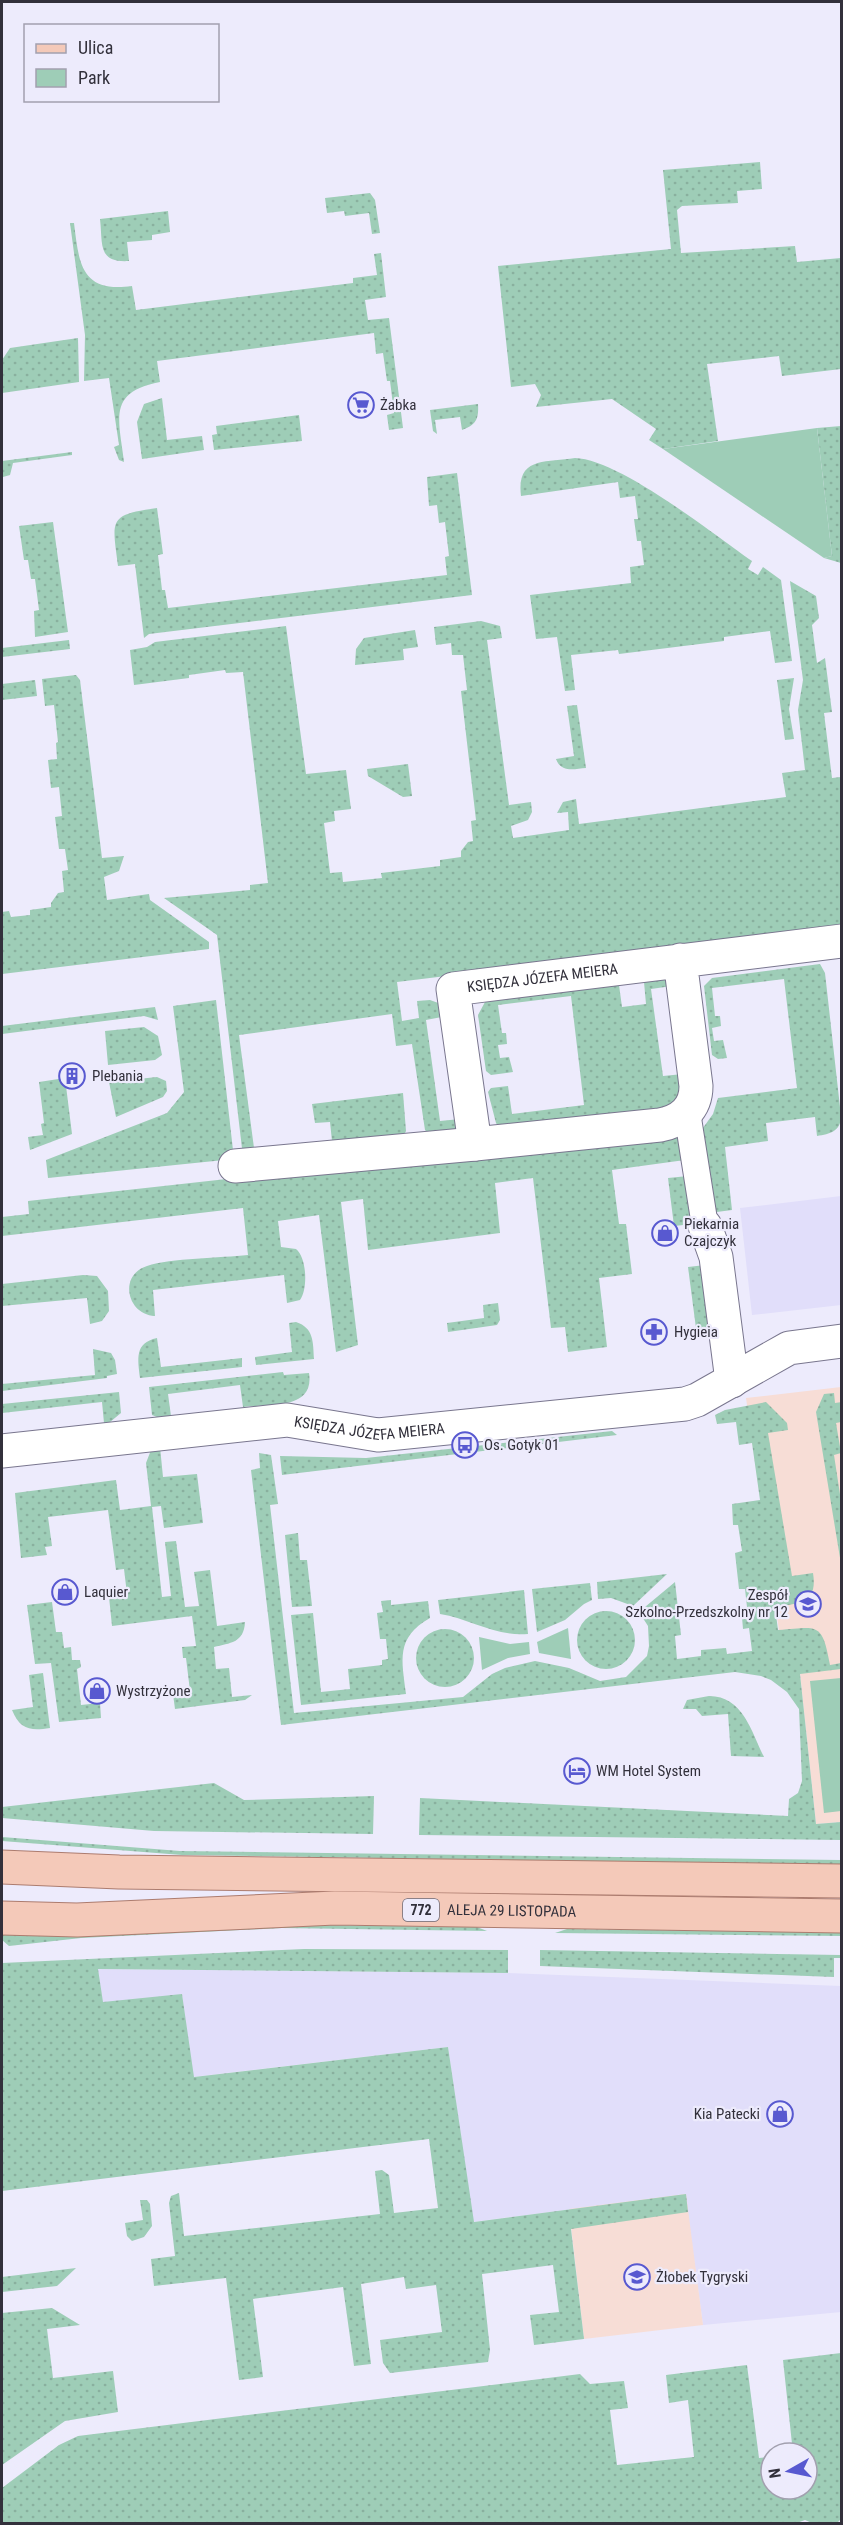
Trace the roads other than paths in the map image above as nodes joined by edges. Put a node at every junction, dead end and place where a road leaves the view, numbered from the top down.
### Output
1 (842, 940) edge
2 (680, 960) junction
3 (687, 1112) junction
4 (475, 1144) junction
5 (235, 1166) dead end
6 (705, 1226) joint
7 (842, 1341) edge
8 (732, 1381) junction
9 (2, 1451) edge
10 (2, 1867) edge
11 (842, 1881) edge
12 (842, 1916) edge
13 (2, 1918) edge

1 - 2 street, KSIĘDZA JÓZEFA MEIERA
2 - 3 street
2 - 4 street, KSIĘDZA JÓZEFA MEIERA
3 - 4 street
3 - 6 street
4 - 5 street
6 - 8 street
7 - 8 street, KSIĘDZA JÓZEFA MEIERA
8 - 9 street, KSIĘDZA JÓZEFA MEIERA
10 - 11 main road
12 - 13 main road, ALEJA 29 LISTOPADA / 772

